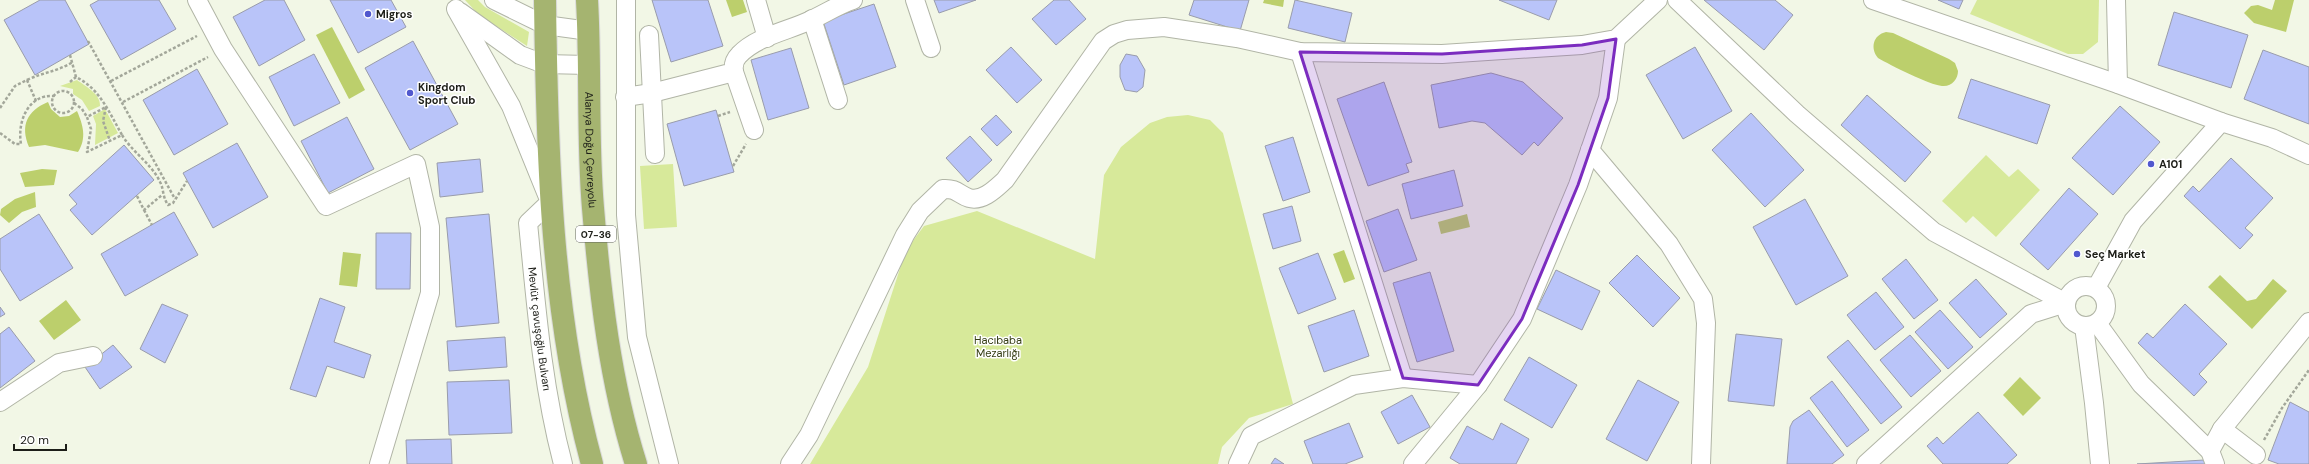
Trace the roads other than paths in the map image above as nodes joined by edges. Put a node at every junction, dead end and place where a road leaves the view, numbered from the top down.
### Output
1 (197, 0) edge
2 (494, 0) edge
3 (544, 0) edge
4 (587, 0) edge
5 (626, 0) edge
6 (756, 0) edge
7 (853, 0) edge
8 (915, 0) edge
9 (1658, 0) edge
10 (1677, 0) edge
11 (1873, 0) edge
12 (2116, 0) edge
13 (453, 5) edge
14 (812, 19) junction
15 (545, 25) junction
16 (589, 31) junction
17 (649, 35) dead end
18 (768, 38) junction
19 (1616, 39) junction
20 (931, 48) dead end
21 (1300, 52) junction
22 (544, 64) junction
23 (588, 65) junction
24 (734, 72) junction
25 (2118, 84) junction
26 (652, 93) junction
27 (626, 97) junction
28 (838, 100) dead end
29 (2221, 122) junction
30 (754, 130) road end
31 (1590, 150) junction
32 (655, 154) dead end
33 (2309, 156) edge
34 (550, 202) junction
35 (2096, 288) junction
36 (2066, 303) junction
37 (2309, 322) edge
38 (2091, 324) junction
39 (93, 356) dead end
40 (1403, 378) junction
41 (1478, 385) junction
42 (0, 402) edge
43 (2222, 429) junction
44 (2256, 455) road end
45 (2213, 458) edge
46 (379, 464) edge
47 (563, 464) edge
48 (592, 464) edge
49 (636, 464) edge
50 (669, 464) edge
51 (790, 464) edge
52 (1238, 464) edge
53 (1414, 464) edge
54 (1701, 464) edge
55 (1866, 464) edge
56 (2100, 464) edge

1 - 46 street
2 - 15 street
3 - 15 highway
4 - 16 highway, Alanya Doğu Çevreyolu / 07-36
5 - 27 street
6 - 18 street
7 - 14 street
8 - 20 street
9 - 19 street
10 - 36 street
11 - 25 street
12 - 25 street
13 - 22 street
13 - 34 street
14 - 18 street
14 - 28 street
15 - 16 street
15 - 22 highway
16 - 23 highway, Alanya Doğu Çevreyolu / 07-36
17 - 26 street
18 - 24 street
19 - 21 street
19 - 31 street
21 - 40 street
21 - 51 street
22 - 23 street
22 - 34 highway
23 - 49 highway, Alanya Doğu Çevreyolu / 07-36
24 - 26 street
24 - 30 street
25 - 29 street
26 - 27 street
26 - 32 street
27 - 50 street
29 - 33 street
29 - 35 street
31 - 41 street
31 - 54 street
34 - 47 street, Mevlüt çavuşoğlu Bulvarı
34 - 48 highway
35 - 36 street
35 - 38 street
36 - 38 street
36 - 55 street
37 - 43 street
38 - 45 street
38 - 56 street
39 - 42 street
40 - 41 street
40 - 52 street
41 - 53 street
43 - 44 street
43 - 45 street

